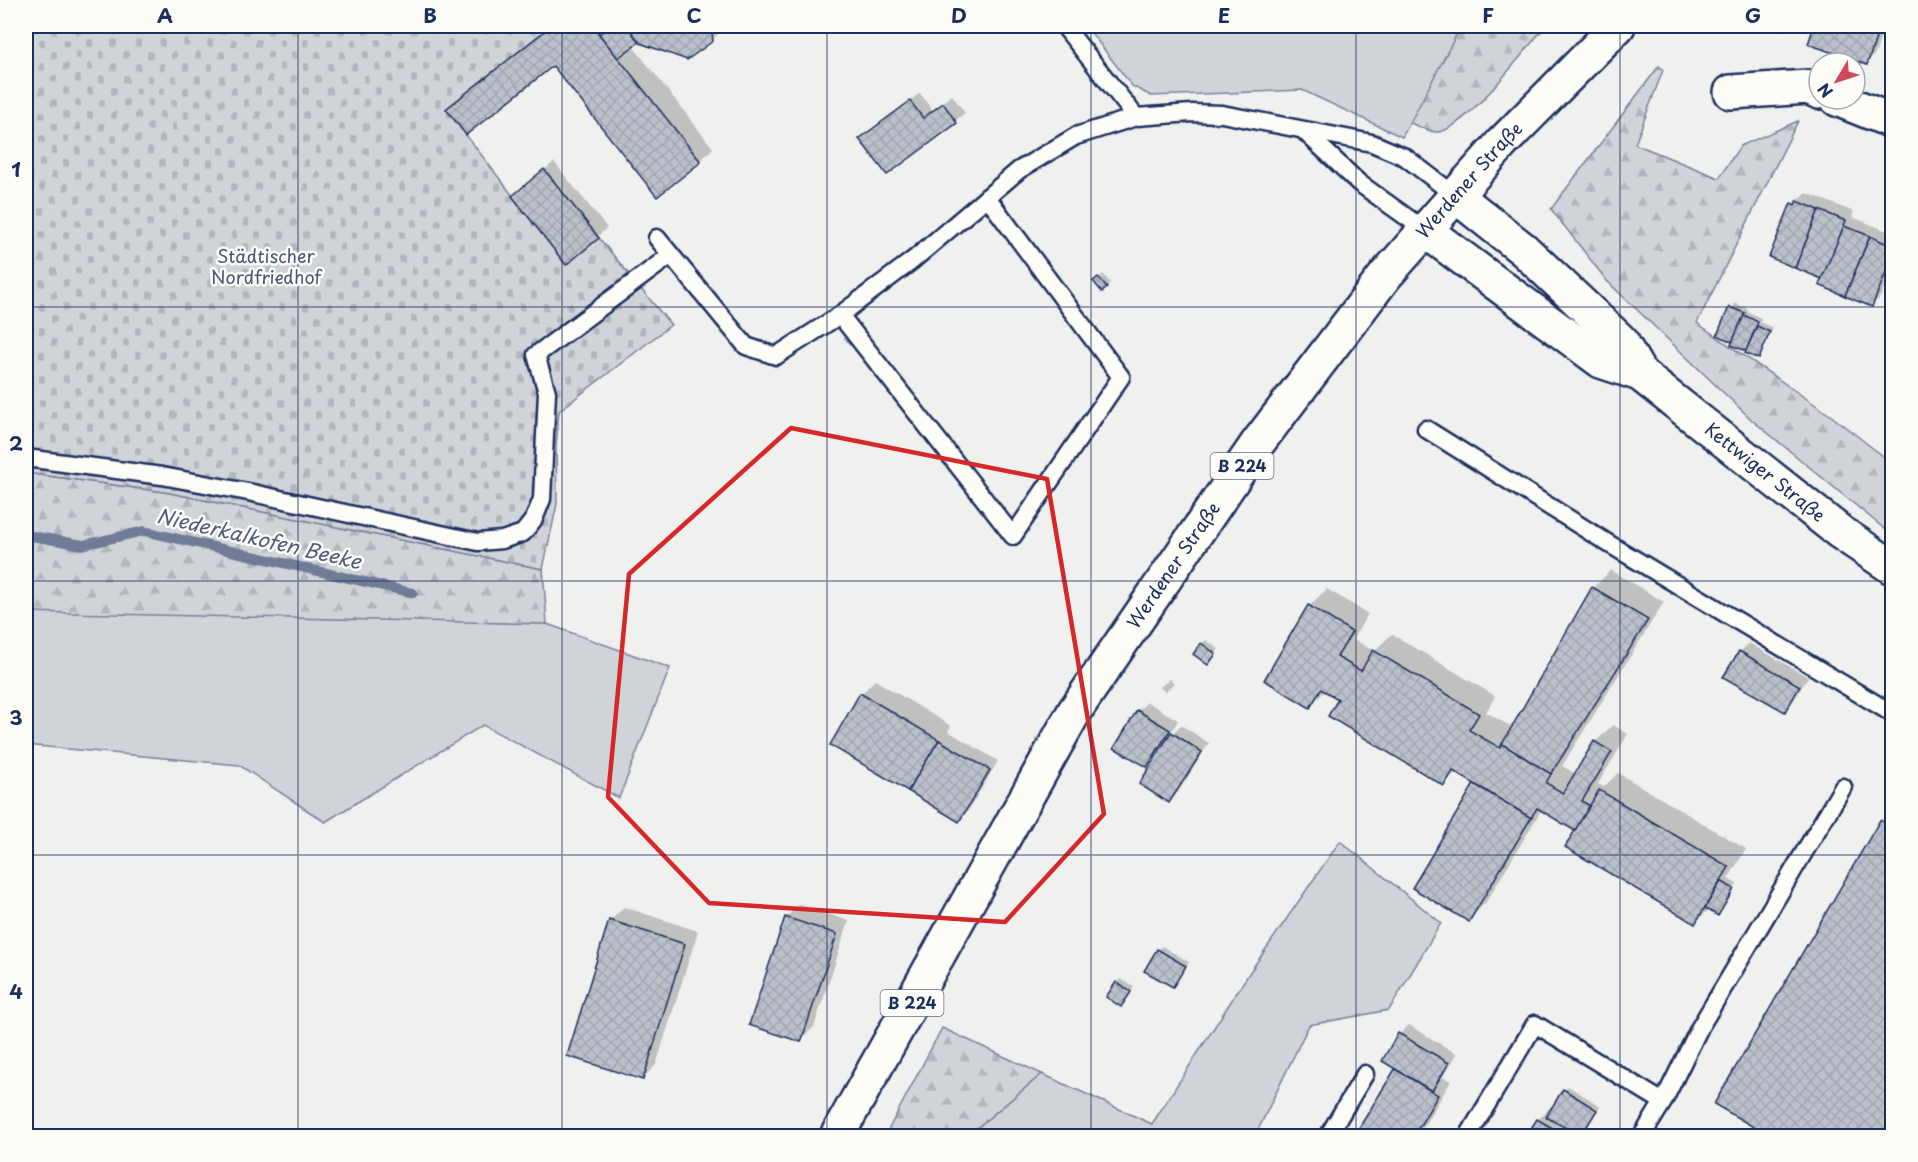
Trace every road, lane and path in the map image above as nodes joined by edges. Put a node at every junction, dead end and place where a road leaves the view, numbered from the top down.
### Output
1 (1064, 26) edge
2 (1618, 26) edge
3 (1807, 87) edge
4 (1731, 92) dead end
5 (1866, 111) edge
6 (1136, 117) junction
7 (1893, 122) edge
8 (1305, 132) junction
9 (1456, 196) junction
10 (987, 197) junction
11 (1426, 231) junction
12 (657, 238) dead end
13 (671, 255) junction
14 (840, 315) junction
15 (1640, 374) junction
16 (1426, 429) dead end
17 (26, 458) edge
18 (1893, 567) edge
19 (1888, 711) dead end
20 (1843, 787) dead end
21 (1365, 1074) dead end
22 (1663, 1102) junction
23 (837, 1137) edge
24 (1328, 1137) edge
25 (1468, 1137) edge
26 (1642, 1137) edge

1 - 6 lane
2 - 9 main road, Werdener Straße / B 224
3 - 4 main road
5 - 7 main road
6 - 8 lane
6 - 10 lane
8 - 9 lane
8 - 11 lane
9 - 11 main road, Werdener Straße / B 224
9 - 15 main road, Kettwiger Straße
10 - 14 lane
10 - 14 lane
11 - 15 main road, Kettwiger Straße
11 - 23 main road, Werdener Straße / B 224
12 - 13 lane
13 - 14 lane
13 - 17 lane
15 - 18 main road, Kettwiger Straße
16 - 19 lane
20 - 22 lane
21 - 24 lane
22 - 25 lane
22 - 26 lane

